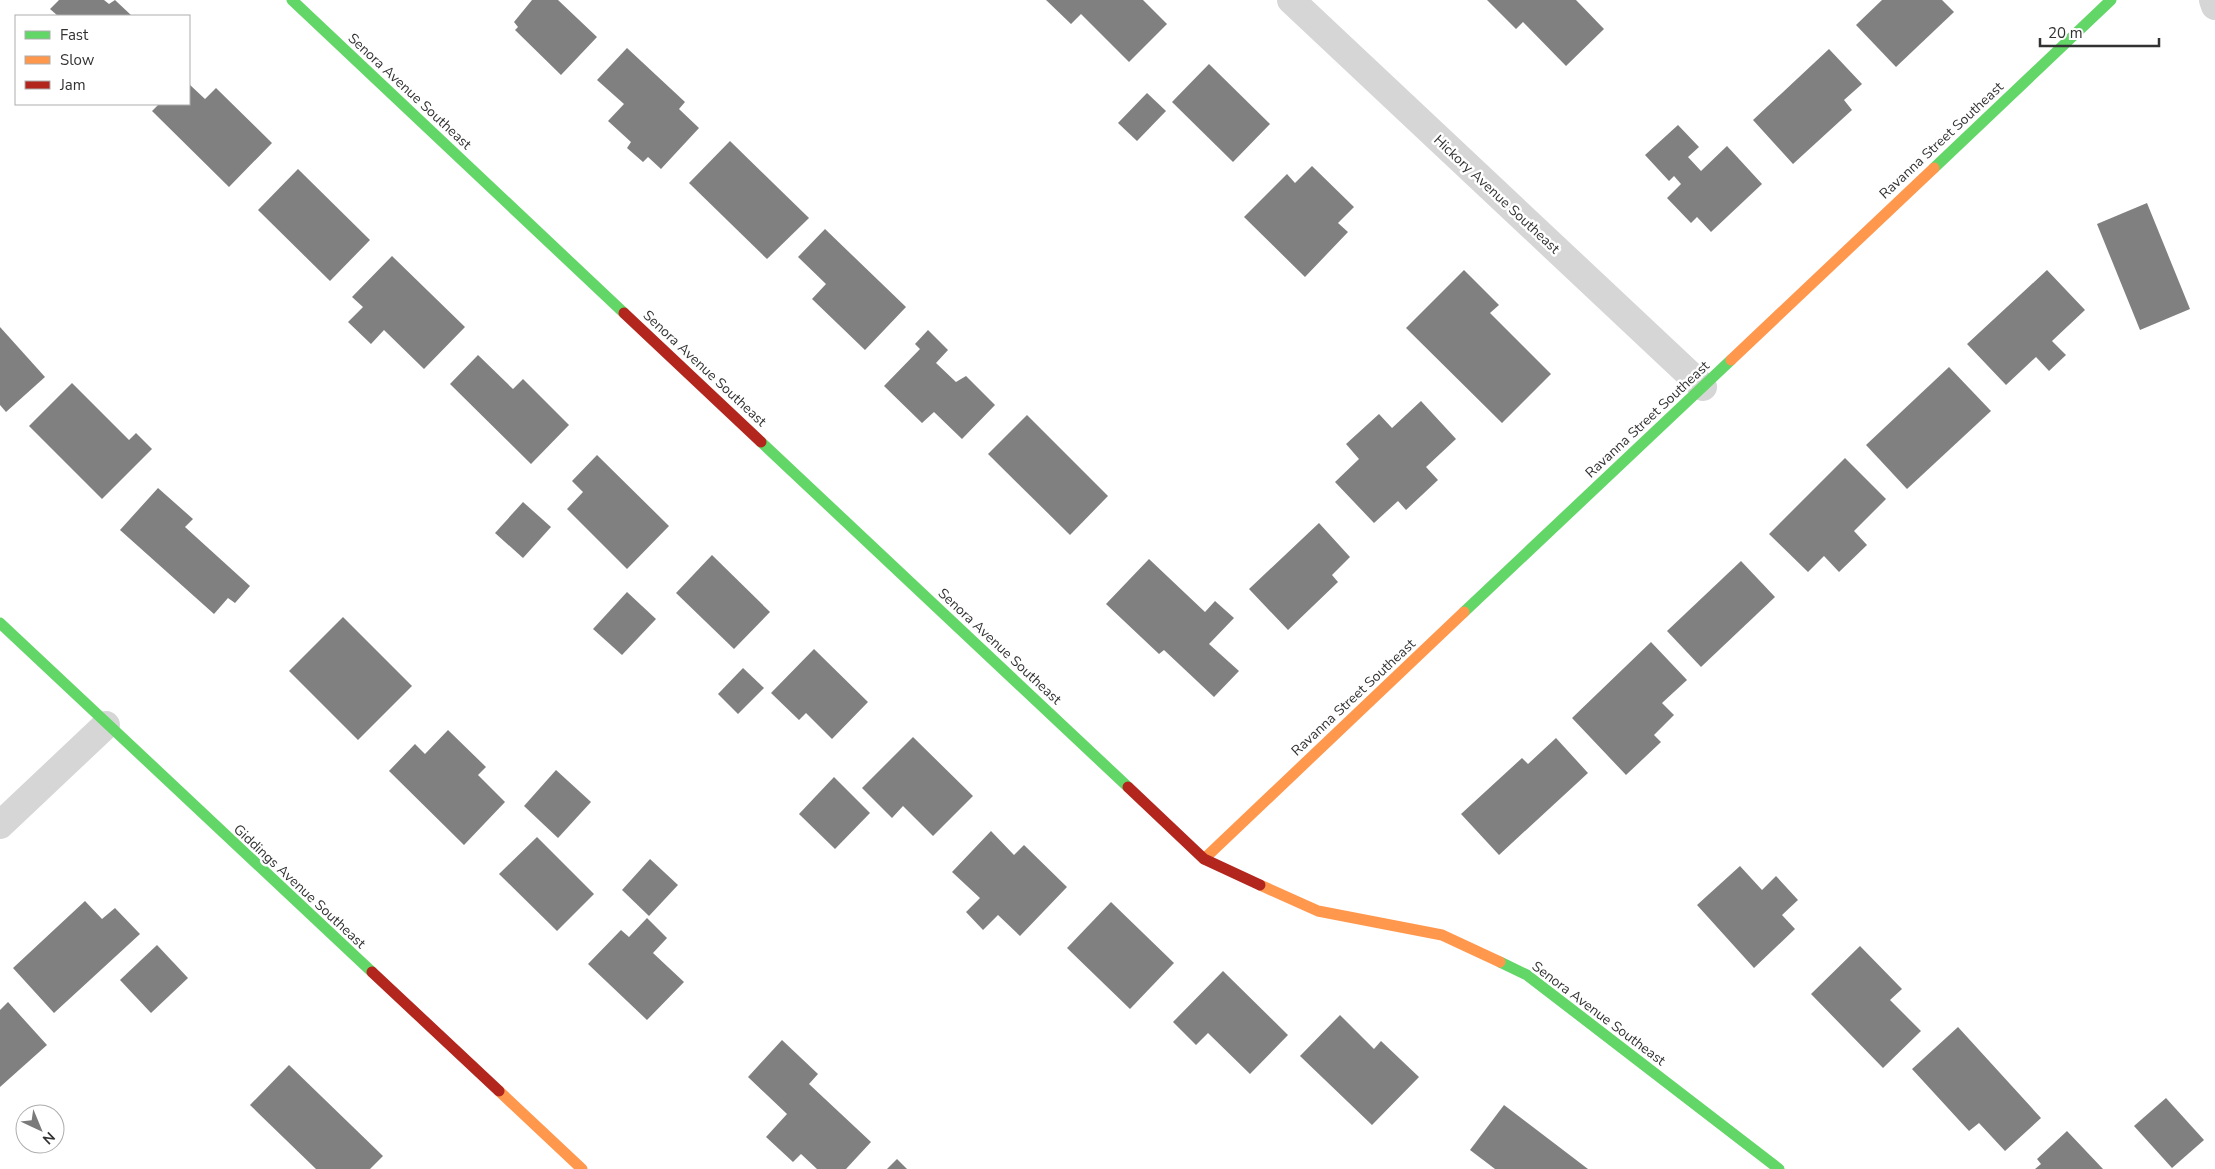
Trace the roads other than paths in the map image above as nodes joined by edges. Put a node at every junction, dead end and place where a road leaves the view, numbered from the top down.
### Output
1 (292, 0) edge
2 (1290, 0) edge
3 (2111, 0) edge
4 (2213, 0) edge
5 (2215, 6) edge
6 (1703, 387) junction
7 (0, 623) edge
8 (106, 725) junction
9 (0, 824) edge
10 (1204, 859) junction
11 (582, 1169) edge
12 (1778, 1169) edge

1 - 10 street, Senora Avenue Southeast
2 - 6 street, Hickory Avenue Southeast
3 - 6 street, Ravanna Street Southeast
4 - 5 street
6 - 10 street, Ravanna Street Southeast
7 - 8 street, Giddings Avenue Southeast
8 - 9 street
8 - 11 street, Giddings Avenue Southeast
10 - 12 street, Senora Avenue Southeast

